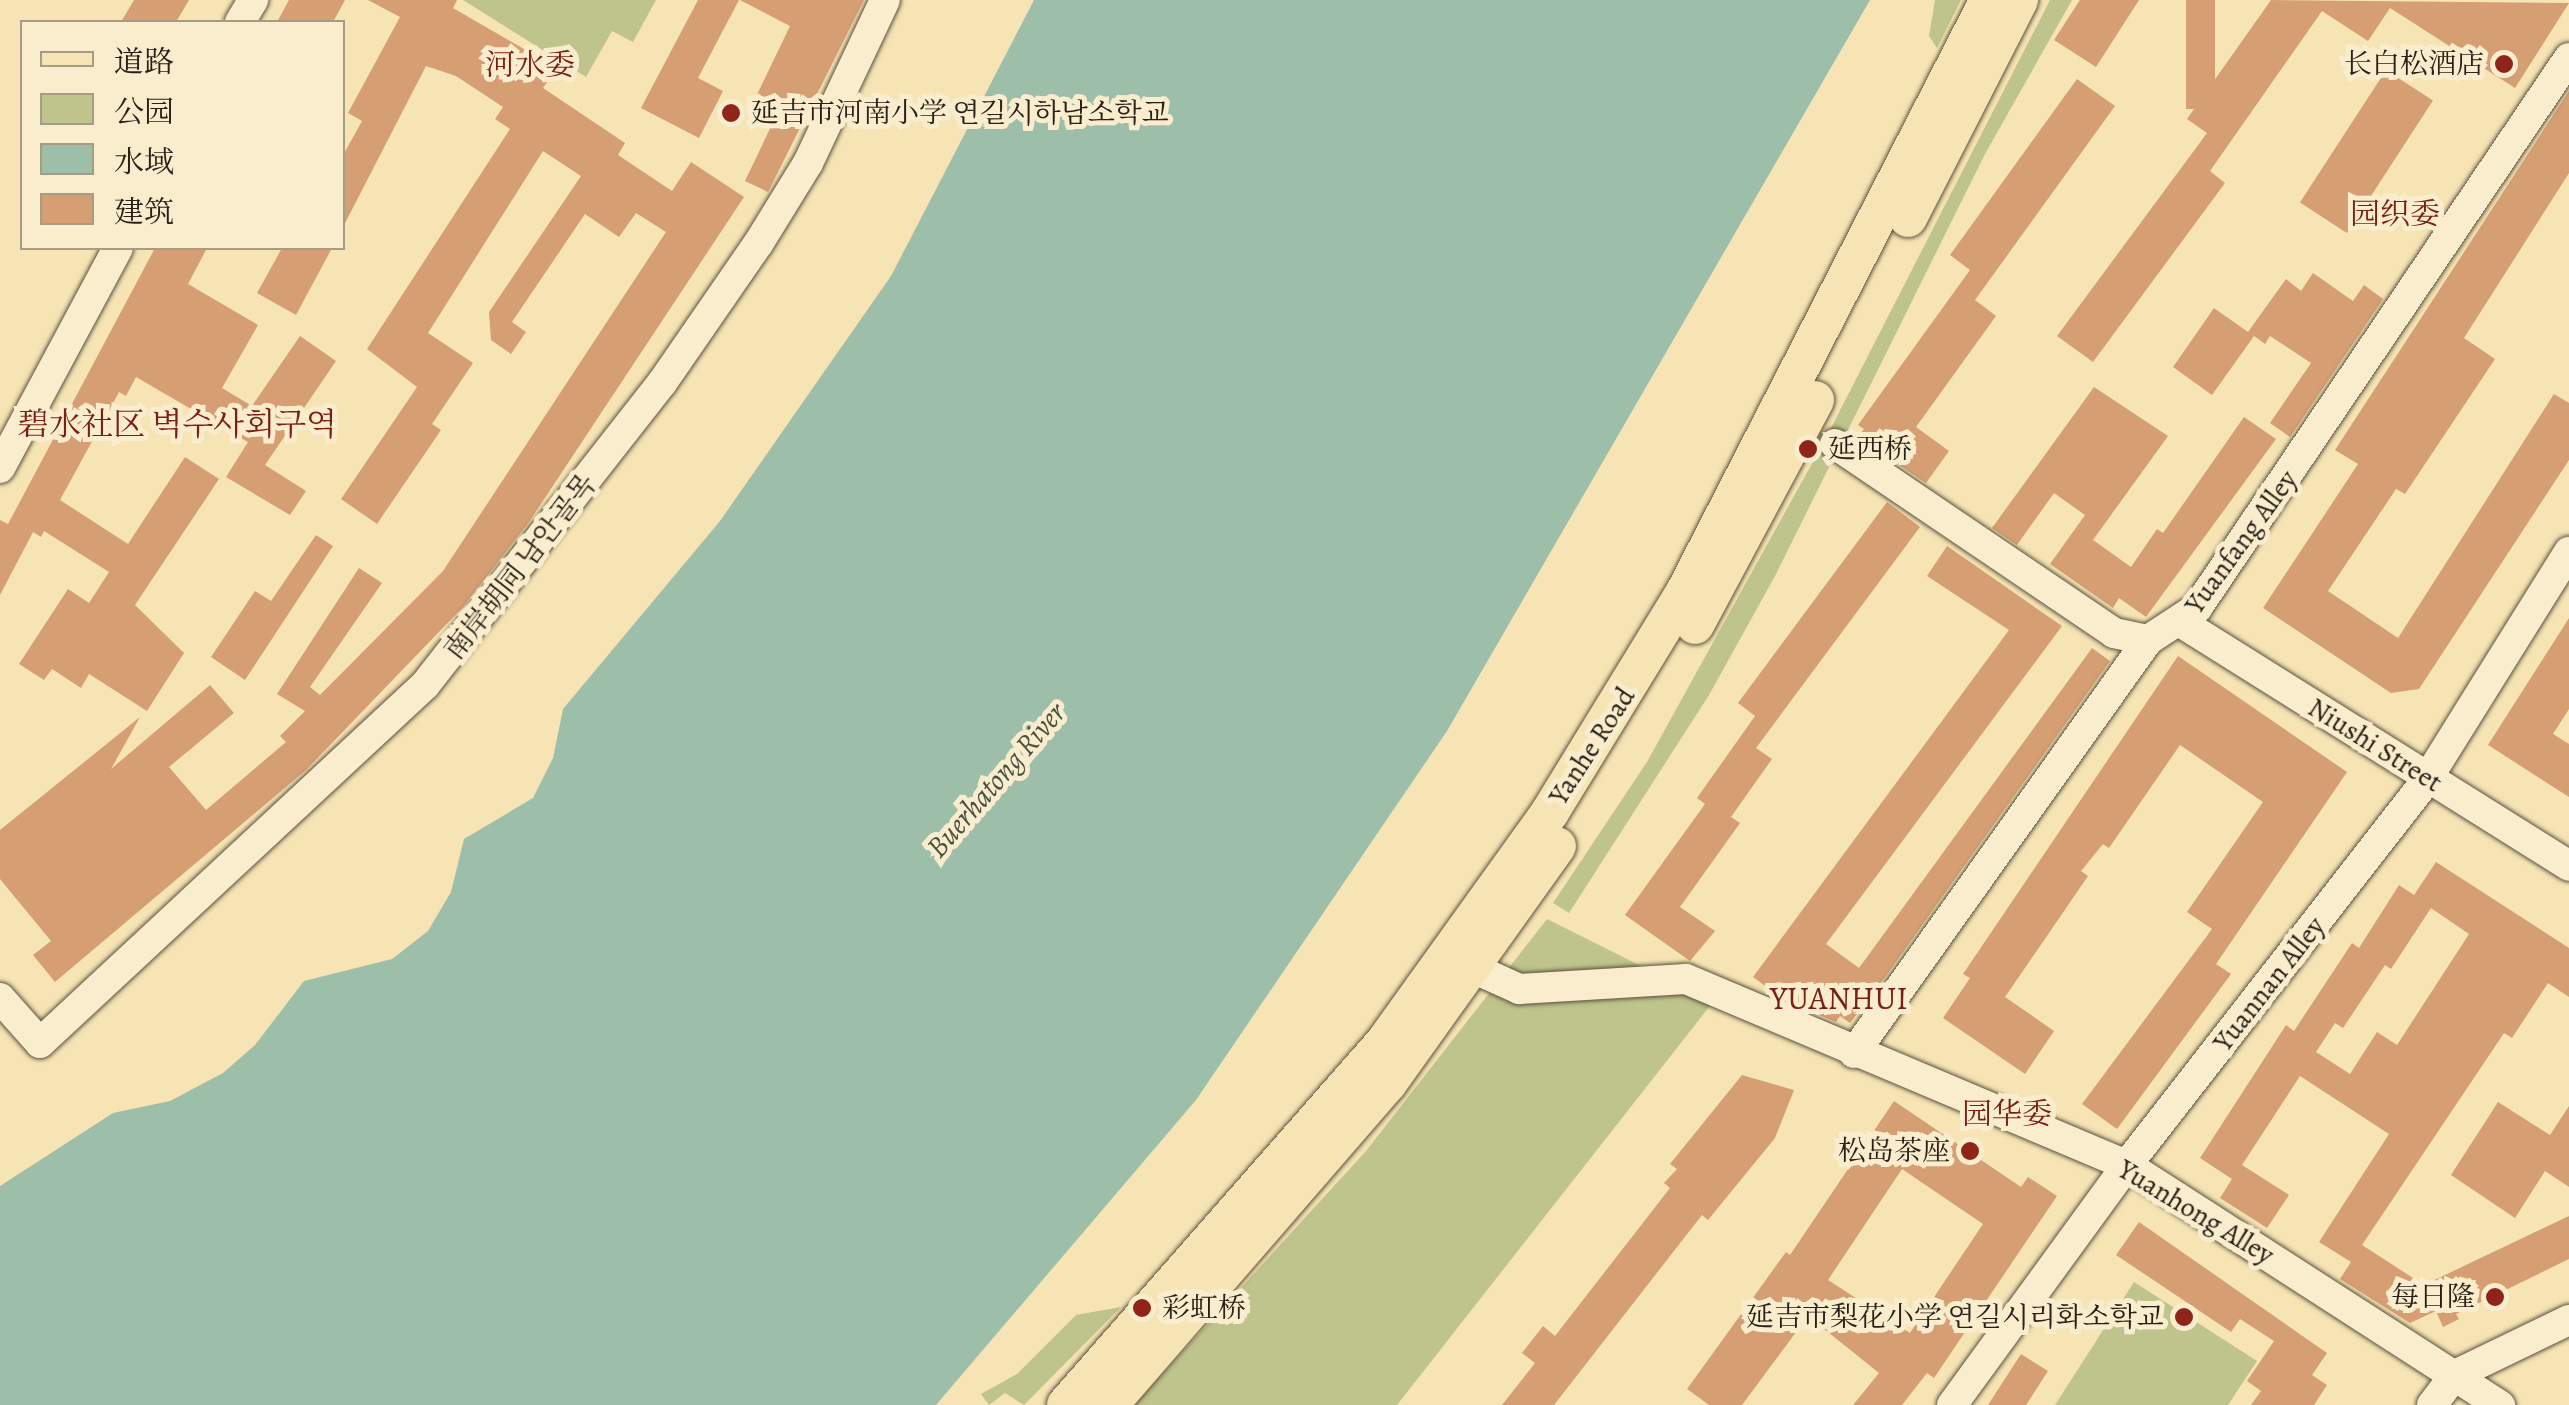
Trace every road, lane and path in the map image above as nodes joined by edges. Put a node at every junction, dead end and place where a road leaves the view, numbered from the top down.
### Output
1 (884, 0) edge
2 (1989, 0) edge
3 (2020, 0) edge
4 (2569, 58) edge
5 (117, 250) edge
6 (1835, 444) dead end
7 (0, 468) edge
8 (2569, 552) edge
9 (2182, 623) junction
10 (2148, 640) junction
11 (2427, 779) junction
12 (2569, 866) edge
13 (1473, 968) junction
14 (0, 998) edge
15 (1854, 1053) junction
16 (2127, 1166) junction
17 (2569, 1320) edge
18 (2455, 1375) junction
19 (1066, 1405) edge
20 (1110, 1405) edge
21 (1952, 1405) edge
22 (2432, 1405) edge
23 (2500, 1405) edge

1 - 14 street, 南岸胡同 남안골목
2 - 19 main road, Yanhe Road
3 - 13 main road, Yanhe Road
4 - 9 street, Yuanfang Alley
5 - 7 street
6 - 10 street
8 - 11 street, Yuannan Alley
9 - 10 street, Yuanfang Alley
9 - 11 street, Niushi Street
10 - 15 street, Yuanfang Alley
11 - 12 street, Niushi Street
11 - 16 street, Yuannan Alley
13 - 15 street, Yuanhong Alley
13 - 20 main road, Yanhe Road
15 - 16 street, Yuanhong Alley
16 - 18 street, Yuanhong Alley
16 - 21 street, Yuannan Alley
17 - 18 street
18 - 22 street
18 - 23 street, Yuanhong Alley

